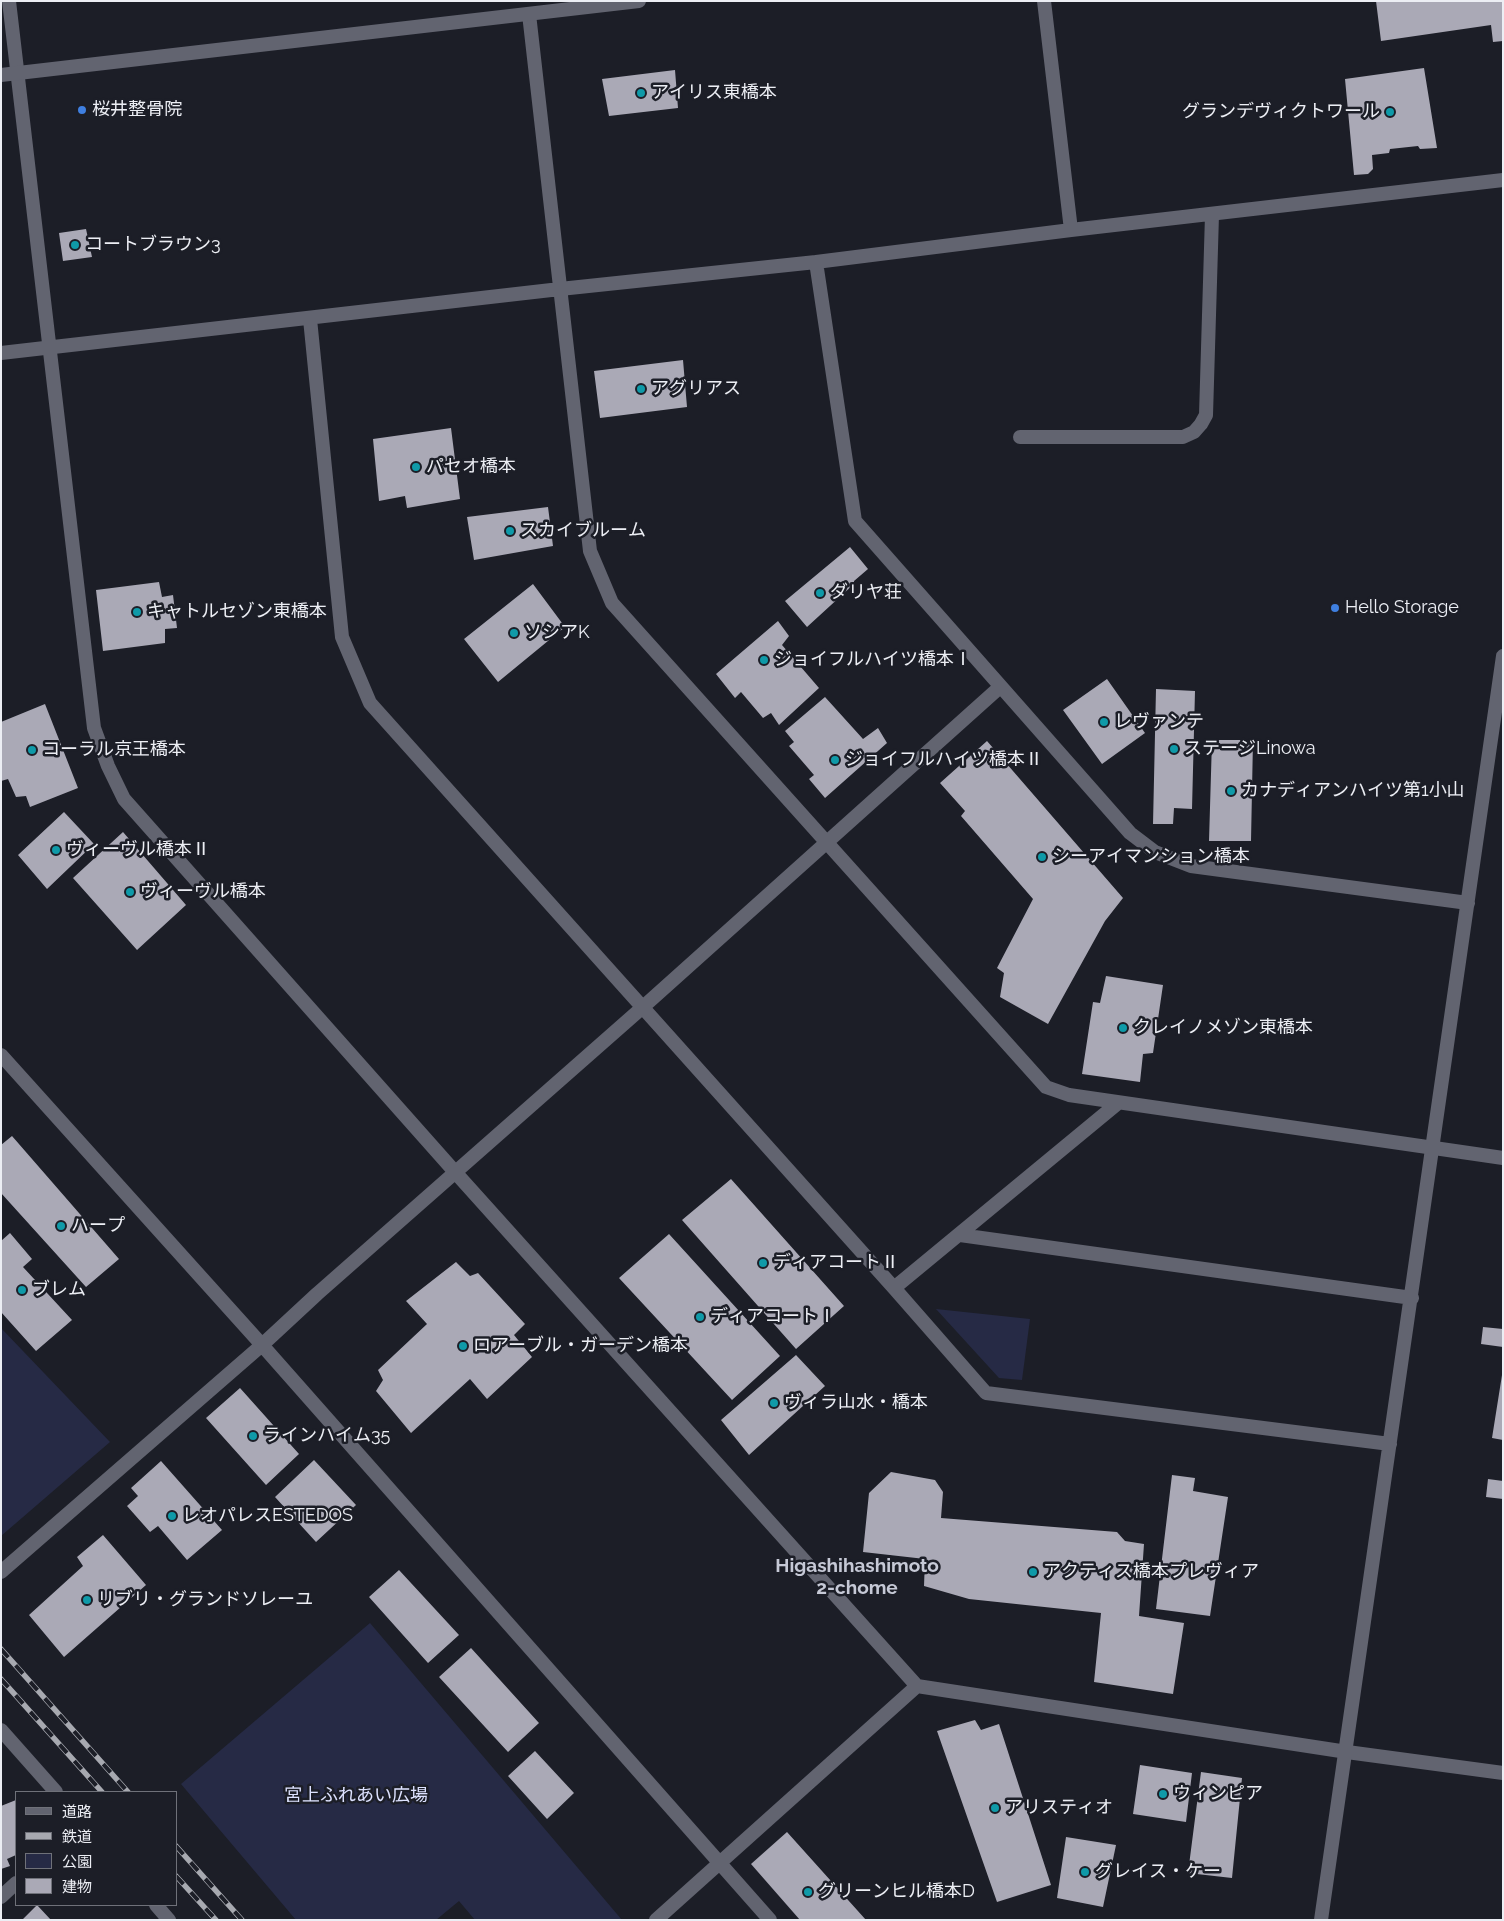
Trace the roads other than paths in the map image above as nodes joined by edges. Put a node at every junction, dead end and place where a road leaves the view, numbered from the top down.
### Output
1 (9, 1) edge
2 (639, 1) edge
3 (1044, 1) edge
4 (529, 14) junction
5 (16, 73) junction
6 (1, 75) edge
7 (1503, 180) edge
8 (1212, 215) junction
9 (1071, 230) junction
10 (816, 262) junction
11 (560, 289) junction
12 (310, 319) junction
13 (50, 347) junction
14 (1, 353) edge
15 (1020, 437) dead end
16 (1502, 660) edge
17 (1000, 687) junction
18 (827, 844) junction
19 (1468, 903) junction
20 (643, 1008) junction
21 (1, 1055) edge
22 (1118, 1103) junction
23 (1431, 1149) junction
24 (1503, 1158) edge
25 (455, 1172) junction
26 (960, 1234) junction
27 (894, 1288) junction
28 (1412, 1298) junction
29 (262, 1345) junction
30 (1390, 1444) junction
31 (1, 1572) edge
32 (917, 1686) junction
33 (1, 1730) edge
34 (1347, 1752) junction
35 (1503, 1773) edge
36 (55, 1791) edge
37 (719, 1863) junction
38 (15, 1884) edge
39 (1, 1897) edge
40 (157, 1906) edge
41 (169, 1920) edge
42 (656, 1920) edge
43 (770, 1920) edge
44 (1322, 1920) edge

1 - 5 street
2 - 4 street
3 - 9 street
4 - 5 street
4 - 11 street
5 - 6 street
5 - 13 street
7 - 8 street
8 - 9 street
8 - 15 street
9 - 10 street
10 - 11 street
10 - 17 street
11 - 12 street
11 - 18 street
12 - 13 street
12 - 20 street
13 - 14 street
13 - 25 street
16 - 19 street
17 - 18 street
17 - 19 street
18 - 20 street
18 - 22 street
19 - 23 street
20 - 25 street
20 - 27 street
21 - 29 street
22 - 23 street
22 - 26 street
23 - 24 street
23 - 28 street
25 - 29 street
25 - 32 street
26 - 27 street
26 - 28 street
27 - 30 street
28 - 30 street
29 - 31 street
29 - 37 street
30 - 34 street
32 - 34 street
32 - 37 street
33 - 36 street
34 - 35 street
34 - 44 street
37 - 42 street
37 - 43 street
38 - 39 street
40 - 41 street

